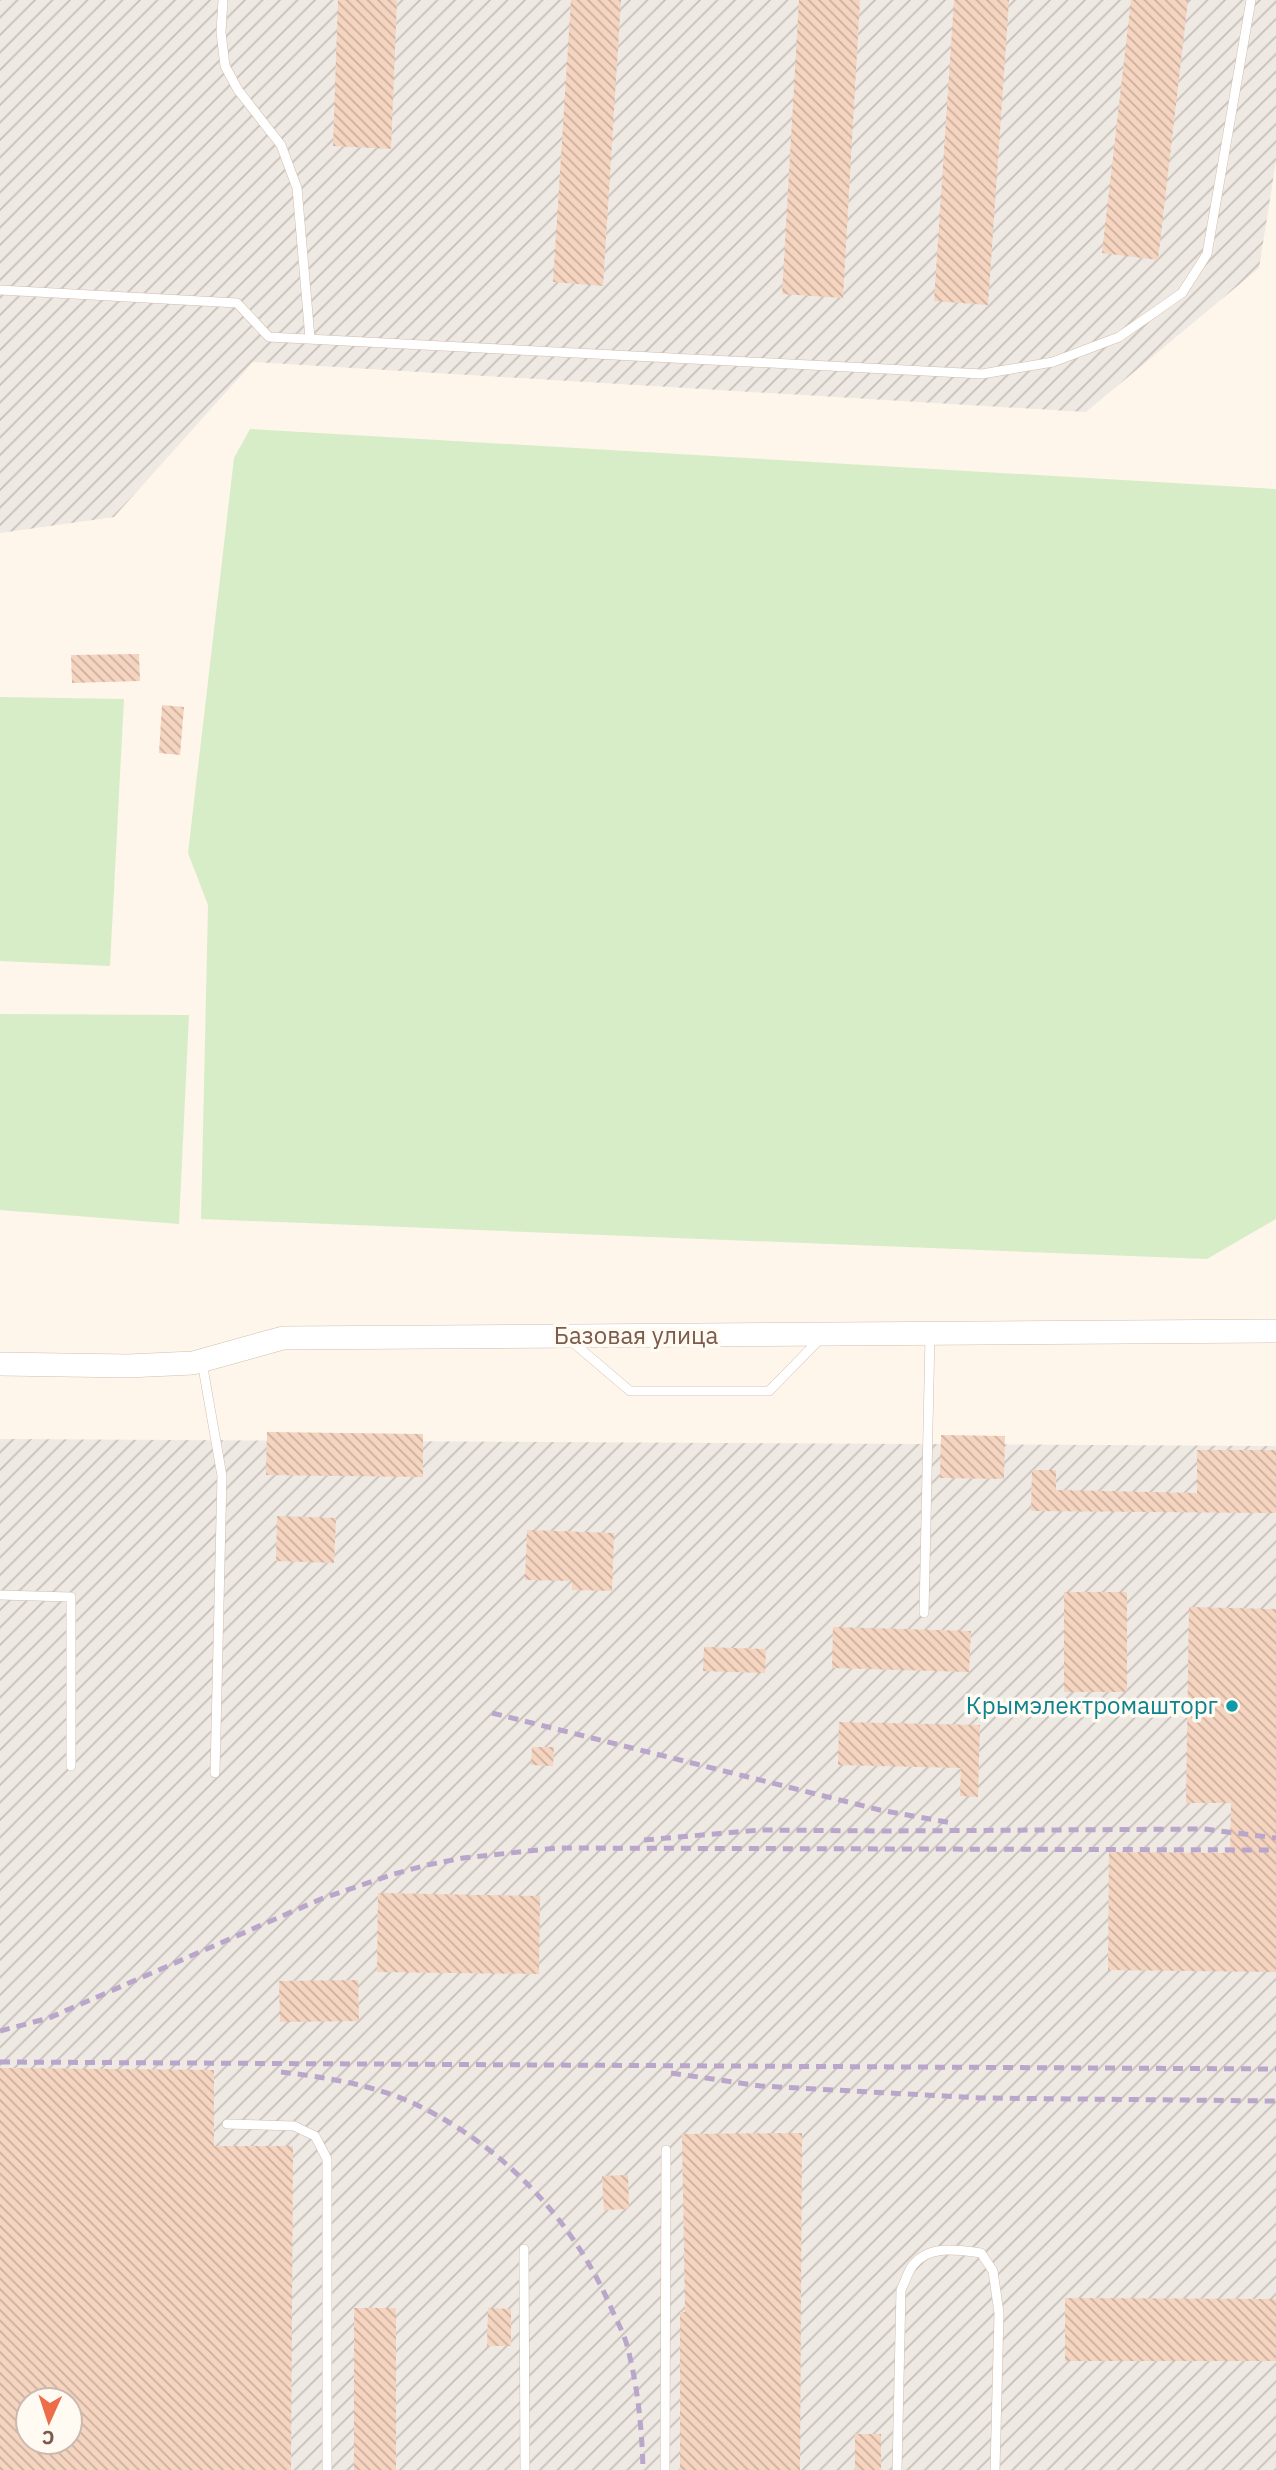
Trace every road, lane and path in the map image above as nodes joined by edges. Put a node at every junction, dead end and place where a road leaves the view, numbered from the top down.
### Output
1 (223, 0) edge
2 (1251, 0) edge
3 (0, 290) edge
4 (310, 338) junction
5 (1276, 1331) edge
6 (824, 1335) junction
7 (930, 1335) junction
8 (566, 1337) junction
9 (202, 1360) junction
10 (0, 1364) edge
11 (0, 1595) edge
12 (924, 1613) dead end
13 (71, 1766) dead end
14 (215, 1773) dead end
15 (227, 2124) dead end
16 (666, 2150) dead end
17 (524, 2249) dead end
18 (327, 2470) edge
19 (524, 2470) edge
20 (665, 2470) edge
21 (897, 2470) edge
22 (995, 2470) edge

1 - 4 lane
2 - 4 lane
3 - 4 lane
5 - 7 street, Базовая улица
6 - 7 street, Базовая улица
6 - 8 street, Базовая улица
6 - 8 lane
7 - 12 lane
8 - 9 street, Базовая улица
9 - 10 street, Базовая улица
9 - 14 lane
11 - 13 lane
15 - 18 lane
16 - 20 lane
17 - 19 lane
21 - 22 lane

